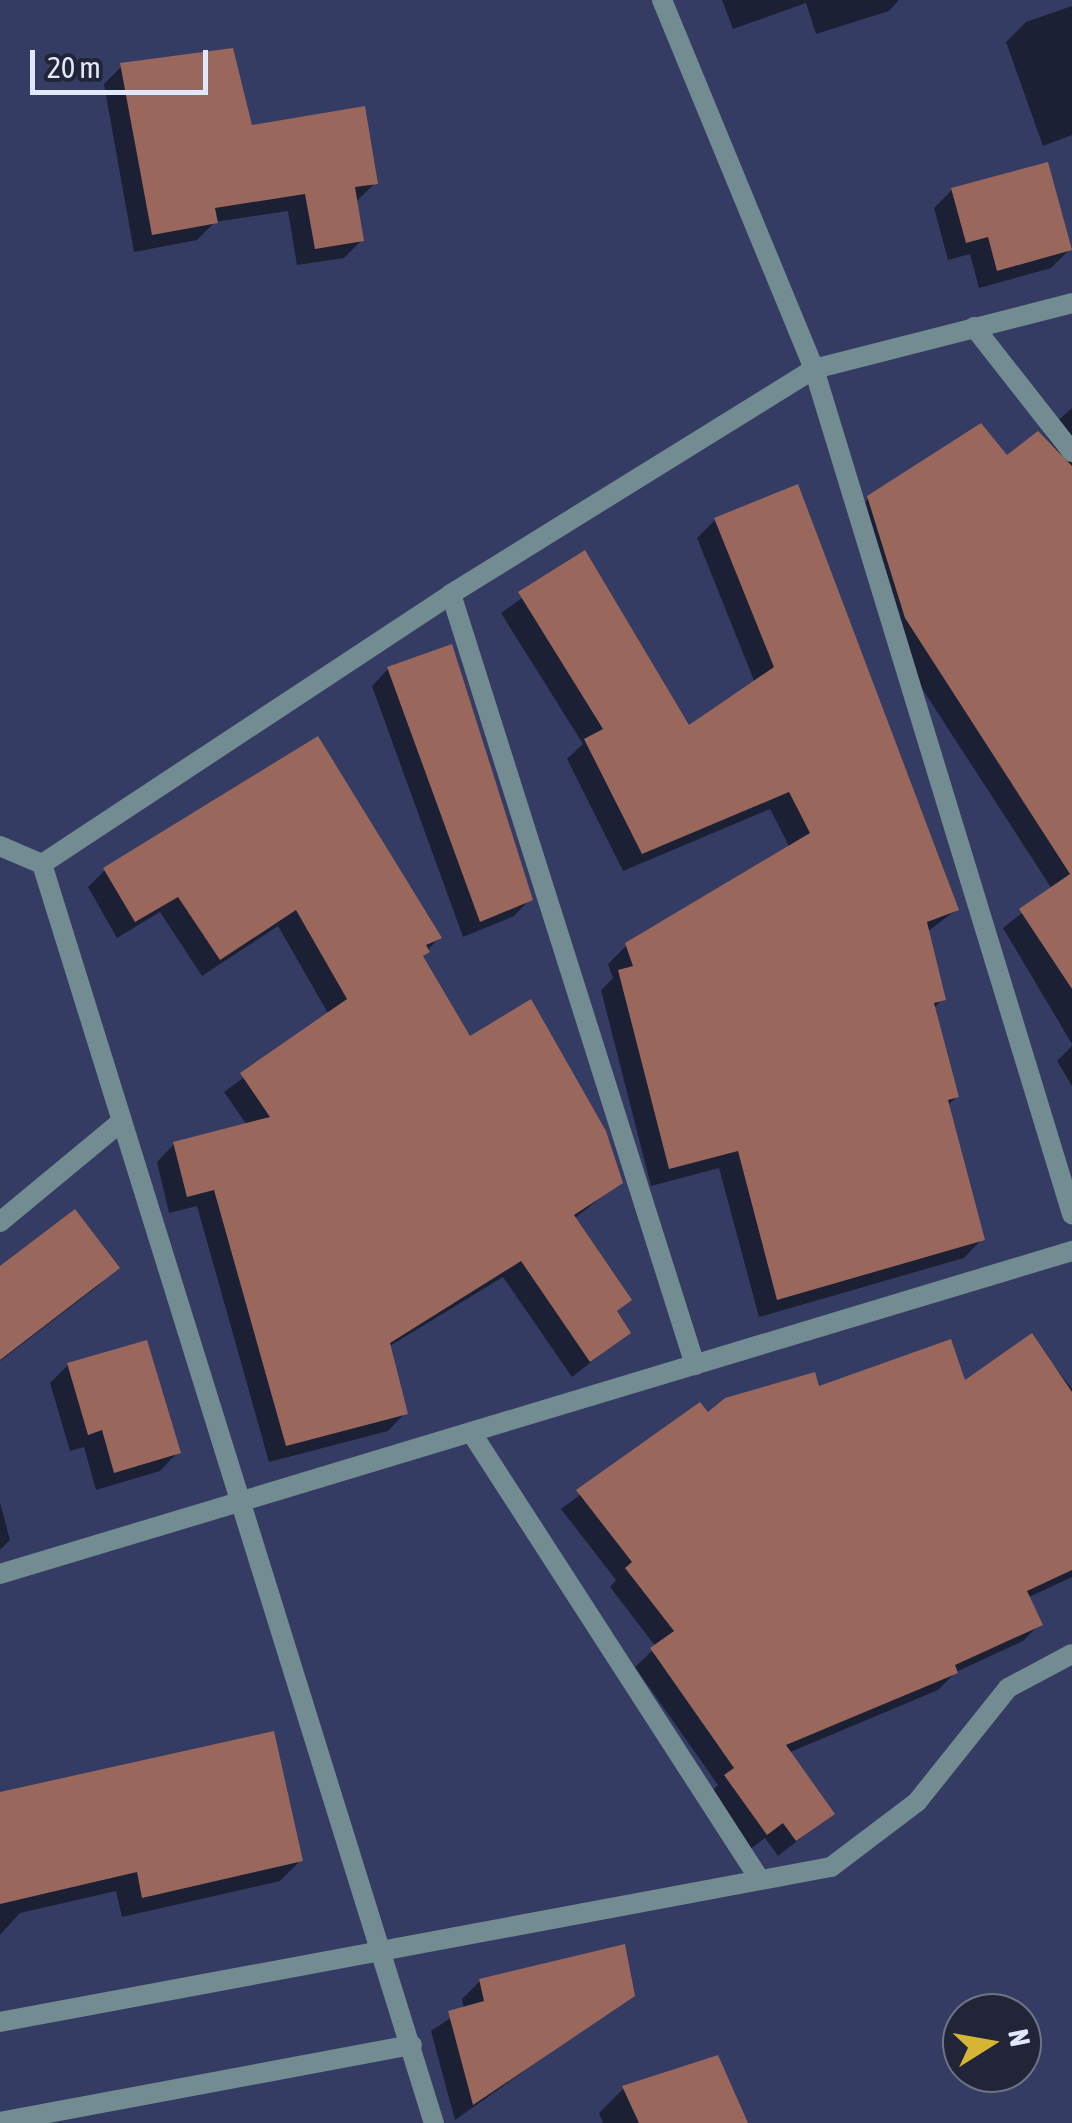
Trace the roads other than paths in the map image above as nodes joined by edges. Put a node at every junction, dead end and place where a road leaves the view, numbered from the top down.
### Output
1 (662, 0) edge
2 (1072, 303) edge
3 (974, 326) junction
4 (814, 369) junction
5 (1072, 452) edge
6 (451, 594) junction
7 (0, 846) edge
8 (42, 864) junction
9 (122, 1120) junction
10 (1072, 1214) edge
11 (0, 1222) edge
12 (1072, 1251) edge
13 (695, 1365) junction
14 (471, 1432) junction
15 (241, 1502) junction
16 (0, 1574) edge
17 (1072, 1654) edge
18 (760, 1880) junction
19 (386, 1953) junction
20 (0, 2022) edge
21 (412, 2045) junction
22 (0, 2122) edge
23 (434, 2123) edge

1 - 4 street
2 - 3 street
3 - 4 street
3 - 5 street
4 - 6 street
4 - 10 street
6 - 8 street
6 - 13 street
7 - 8 street
8 - 9 street
9 - 11 street
9 - 15 street
12 - 13 street
13 - 14 street
14 - 15 street
14 - 18 street
15 - 16 street
15 - 19 street
17 - 18 street
18 - 19 street
19 - 20 street
19 - 21 street
21 - 22 street
21 - 23 street

